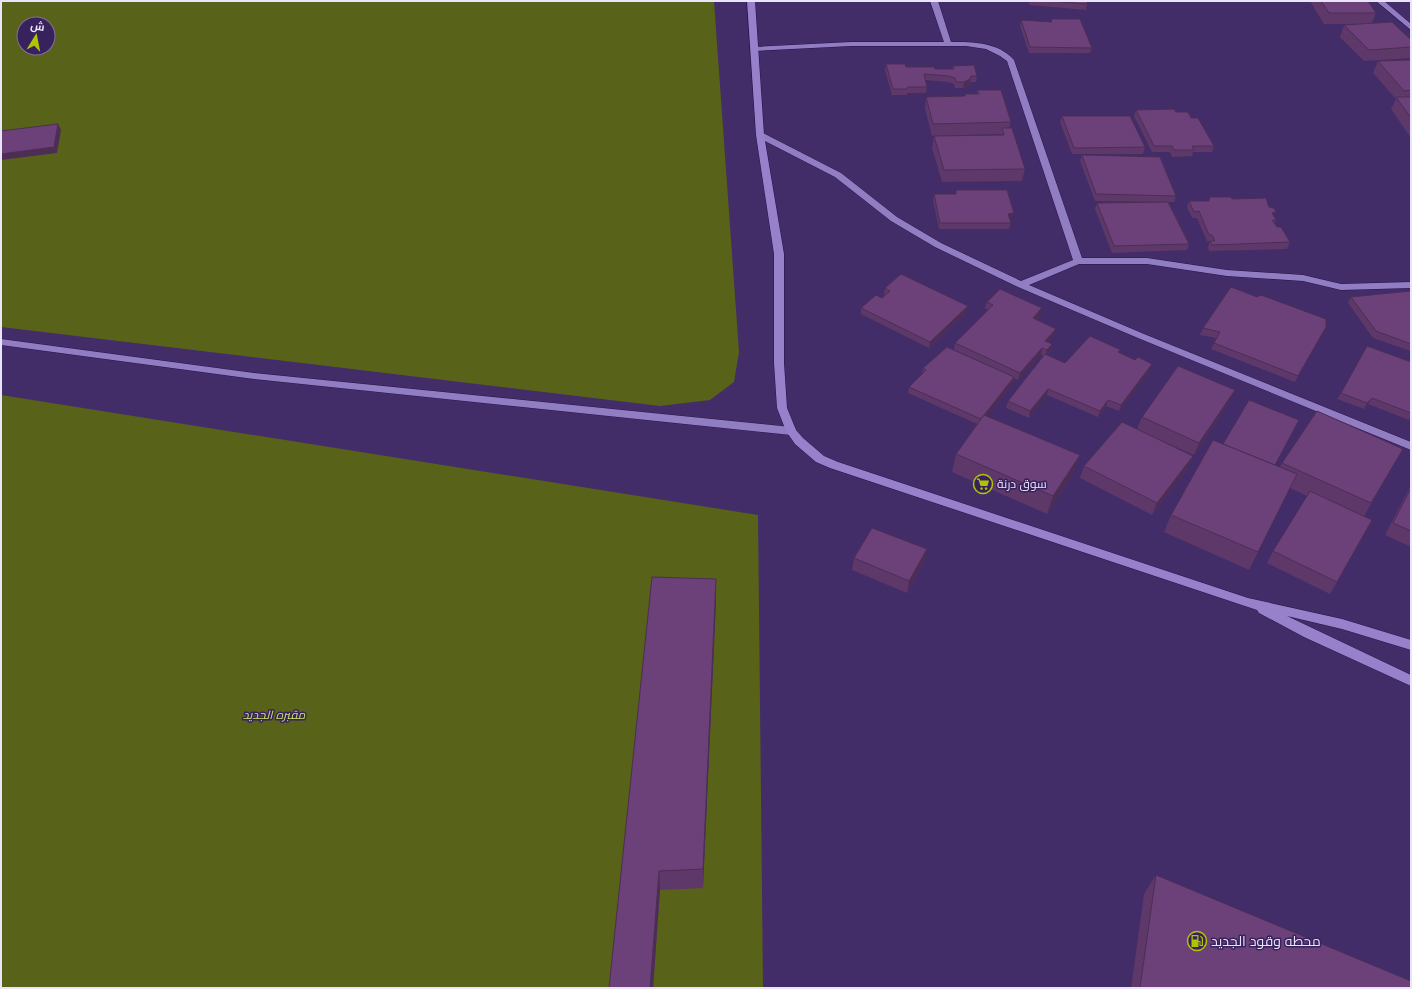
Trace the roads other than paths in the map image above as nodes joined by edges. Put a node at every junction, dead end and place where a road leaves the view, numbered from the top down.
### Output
1 (751, 1) edge
2 (934, 1) edge
3 (1380, 1) edge
4 (1411, 28) edge
5 (948, 44) junction
6 (754, 49) junction
7 (760, 135) junction
8 (1078, 261) junction
9 (1020, 285) junction
10 (1411, 285) edge
11 (1, 342) edge
12 (791, 431) junction
13 (1411, 446) edge
14 (1248, 602) junction
15 (1411, 645) edge
16 (1411, 681) edge

1 - 6 main road
2 - 5 street
3 - 4 street
5 - 6 street
5 - 8 street
6 - 7 main road
7 - 9 street
7 - 12 main road
8 - 9 street
8 - 10 street
9 - 13 street
11 - 12 street
12 - 14 main road
14 - 15 main road
14 - 16 main road

